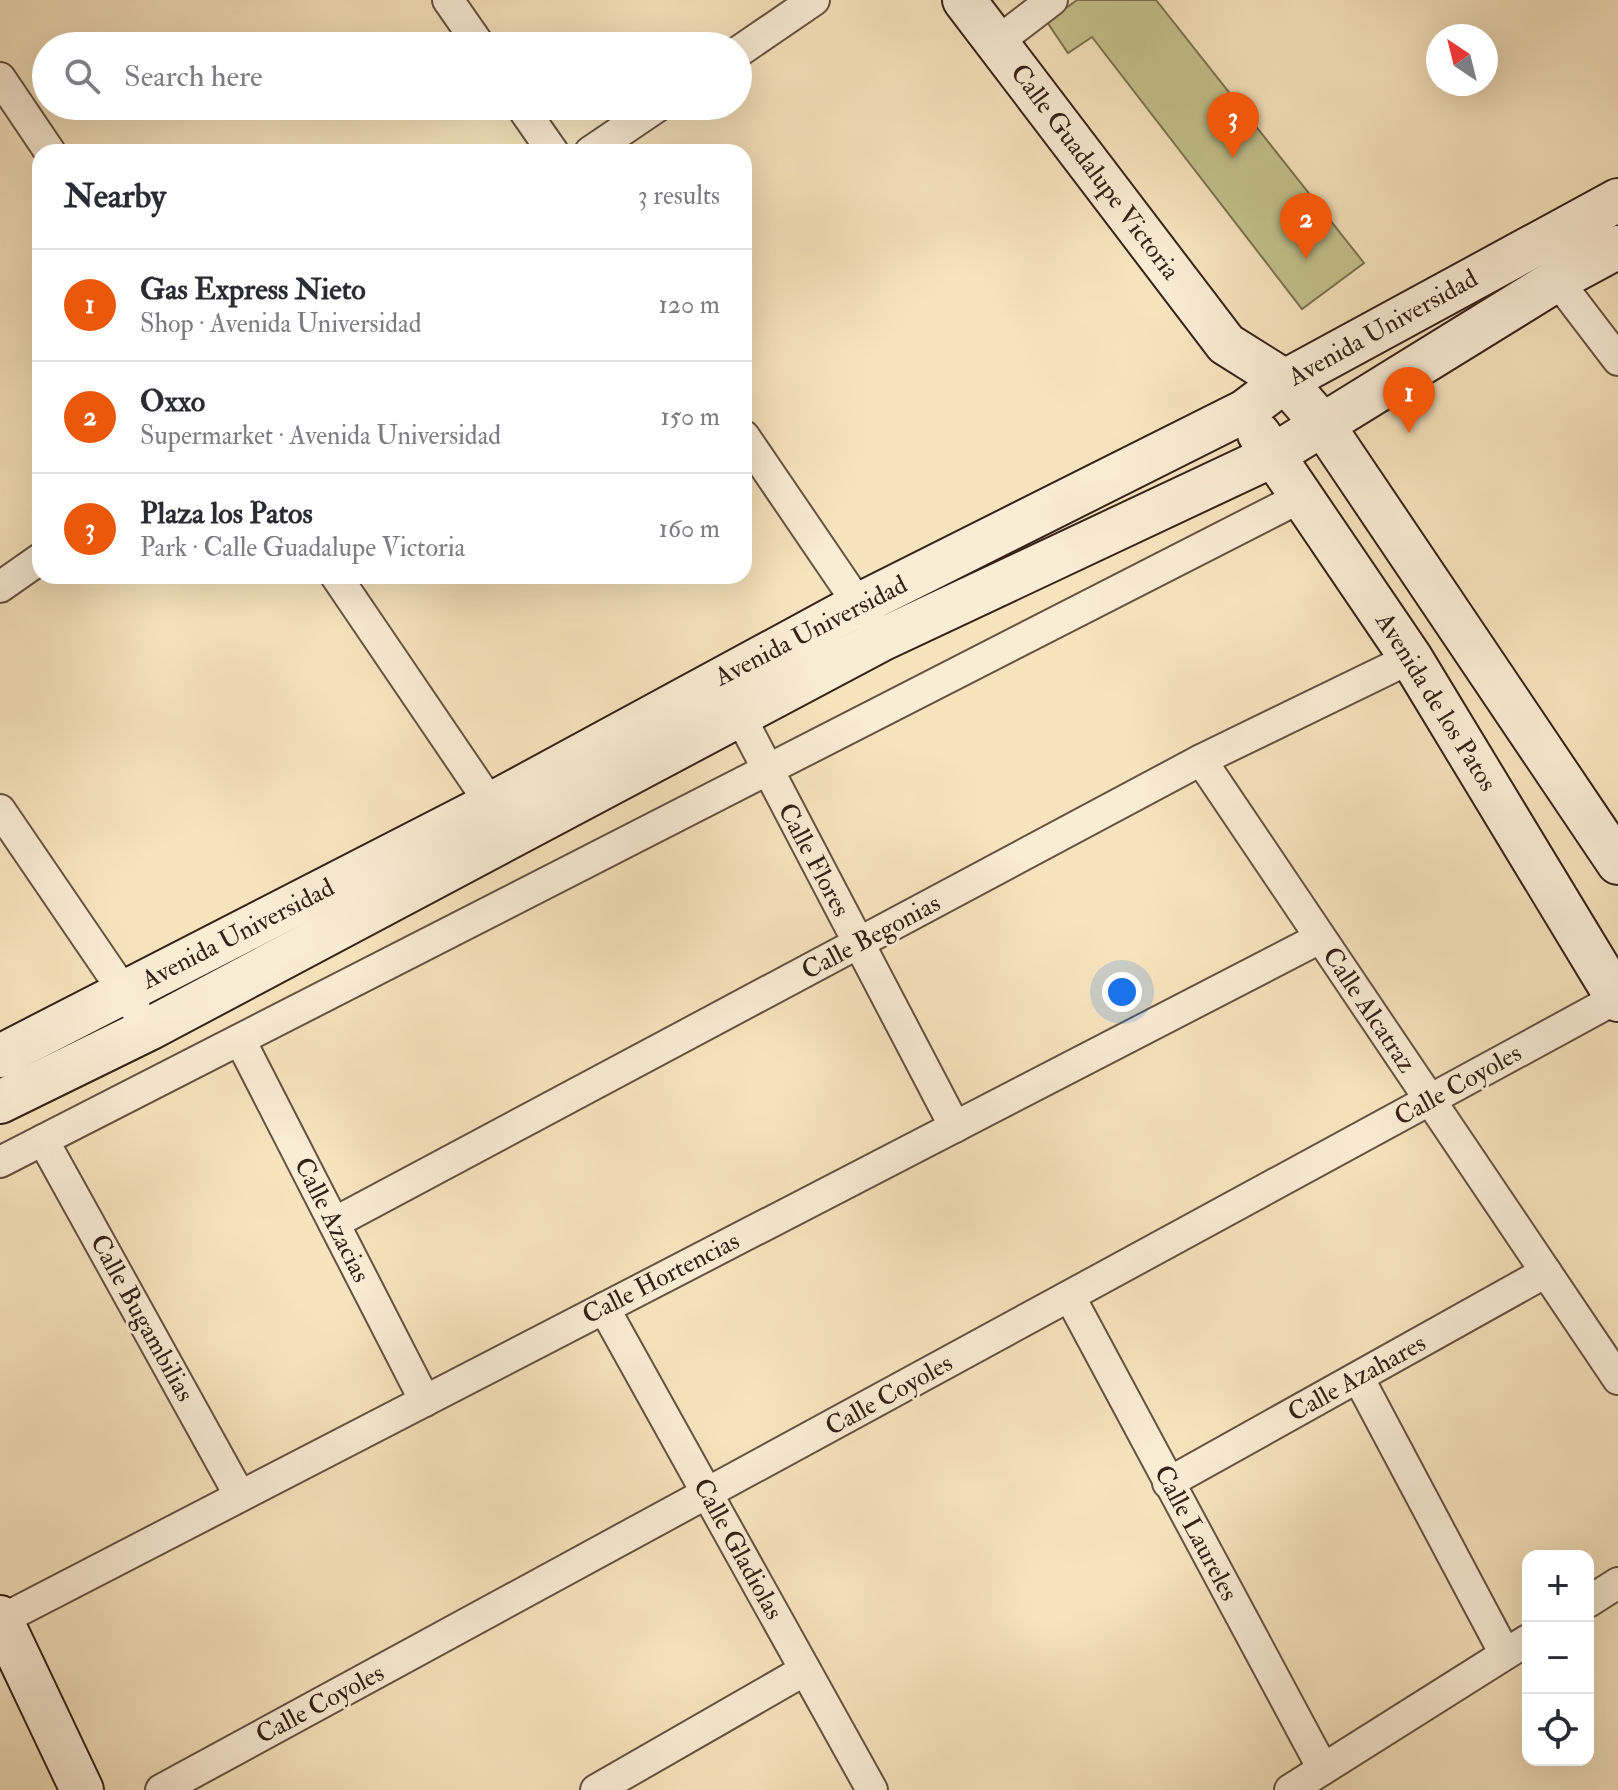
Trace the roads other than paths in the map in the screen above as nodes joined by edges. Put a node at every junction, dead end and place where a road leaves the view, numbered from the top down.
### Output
1 (448, 0) edge
2 (814, 0) edge
3 (964, 0) edge
4 (1052, 0) edge
5 (470, 32) edge
6 (752, 42) edge
7 (996, 43) junction
8 (0, 78) edge
9 (531, 120) edge
10 (637, 120) edge
11 (45, 144) edge
12 (547, 144) edge
13 (602, 144) edge
14 (1618, 200) edge
15 (1618, 247) edge
16 (1557, 280) junction
17 (1226, 344) junction
18 (1618, 360) edge
19 (1285, 381) junction
20 (1245, 411) junction
21 (1323, 425) junction
22 (752, 448) edge
23 (1272, 456) junction
24 (1303, 496) junction
25 (32, 565) edge
26 (341, 584) edge
27 (0, 587) edge
28 (858, 605) junction
29 (883, 639) junction
30 (1411, 658) junction
31 (719, 678) junction
32 (741, 716) junction
33 (1201, 760) junction
34 (767, 770) junction
35 (0, 810) edge
36 (502, 820) junction
37 (1618, 863) edge
38 (1320, 938) junction
39 (858, 944) junction
40 (124, 992) junction
41 (1618, 999) edge
42 (151, 1028) junction
43 (240, 1040) junction
44 (0, 1056) edge
45 (1430, 1100) junction
46 (0, 1102) edge
47 (955, 1127) junction
48 (43, 1140) junction
49 (0, 1162) edge
50 (334, 1223) junction
51 (1546, 1272) junction
52 (1070, 1297) junction
53 (604, 1308) junction
54 (1359, 1379) junction
55 (1618, 1379) edge
56 (425, 1401) junction
57 (1168, 1483) junction
58 (707, 1494) junction
59 (240, 1496) junction
60 (1618, 1583) edge
61 (1594, 1598) edge
62 (1, 1618) edge
63 (1517, 1647) edge
64 (805, 1670) junction
65 (1323, 1769) junction
66 (605, 1788) edge
67 (82, 1790) edge
68 (161, 1790) edge
69 (872, 1790) edge
70 (1290, 1790) edge

1 - 5 street
2 - 6 street
3 - 7 main road, Calle Guadalupe Victoria
4 - 7 street
7 - 17 main road, Calle Guadalupe Victoria
8 - 11 street
9 - 12 street
10 - 13 street
14 - 19 main road, Avenida Universidad
15 - 16 main road, Avenida Universidad
16 - 18 street
16 - 21 main road, Avenida Universidad
17 - 19 main road, Calle Guadalupe Victoria
17 - 20 main road, Calle Guadalupe Victoria
19 - 20 main road, Avenida Universidad
19 - 21 main road
20 - 23 main road, Avenida de los Patos
20 - 28 main road, Avenida Universidad
21 - 23 main road, Avenida Universidad
21 - 37 main road
22 - 28 street
23 - 24 main road, Avenida de los Patos
23 - 29 main road, Avenida Universidad
24 - 30 main road, Avenida de los Patos
24 - 34 street
25 - 27 street
26 - 36 street
28 - 29 street
28 - 31 main road, Avenida Universidad
29 - 32 main road, Avenida Universidad
30 - 33 street, Calle Begonias
30 - 41 main road, Avenida de los Patos
31 - 32 street, Calle Flores
31 - 36 main road, Avenida Universidad
32 - 34 street, Calle Flores
32 - 36 main road, Avenida Universidad
33 - 38 street, Calle Alcatraz
33 - 39 street, Calle Begonias
34 - 39 street, Calle Flores
34 - 43 street
35 - 40 street
36 - 40 main road, Avenida Universidad
36 - 42 main road, Avenida Universidad
38 - 45 street, Calle Alcatraz
38 - 47 street, Calle Hortencias
39 - 47 street, Calle Flores
39 - 50 street, Calle Begonias
40 - 42 street
40 - 44 main road, Avenida Universidad
41 - 45 street, Calle Coyoles
42 - 46 main road, Avenida Universidad
43 - 48 street
43 - 50 street, Calle Azacias
45 - 51 street, Calle Alcatraz
45 - 52 street, Calle Coyoles
47 - 53 street, Calle Hortencias
48 - 49 street
48 - 59 street, Calle Bugambilias
50 - 56 street, Calle Azacias
51 - 54 street, Calle Azahares
51 - 55 street, Calle Alcatraz
52 - 57 street, Calle Laureles
52 - 58 street, Calle Coyoles
53 - 56 street, Calle Hortencias
53 - 58 street, Calle Gladiolas
54 - 57 street, Calle Azahares
54 - 63 street
56 - 59 street, Calle Hortencias
57 - 65 street, Calle Laureles
58 - 64 street, Calle Gladiolas
58 - 68 street, Calle Coyoles
59 - 62 street, Calle Hortencias
60 - 61 street
62 - 67 main road
63 - 65 street
64 - 66 street
64 - 69 street, Calle Gladiolas
65 - 70 street

